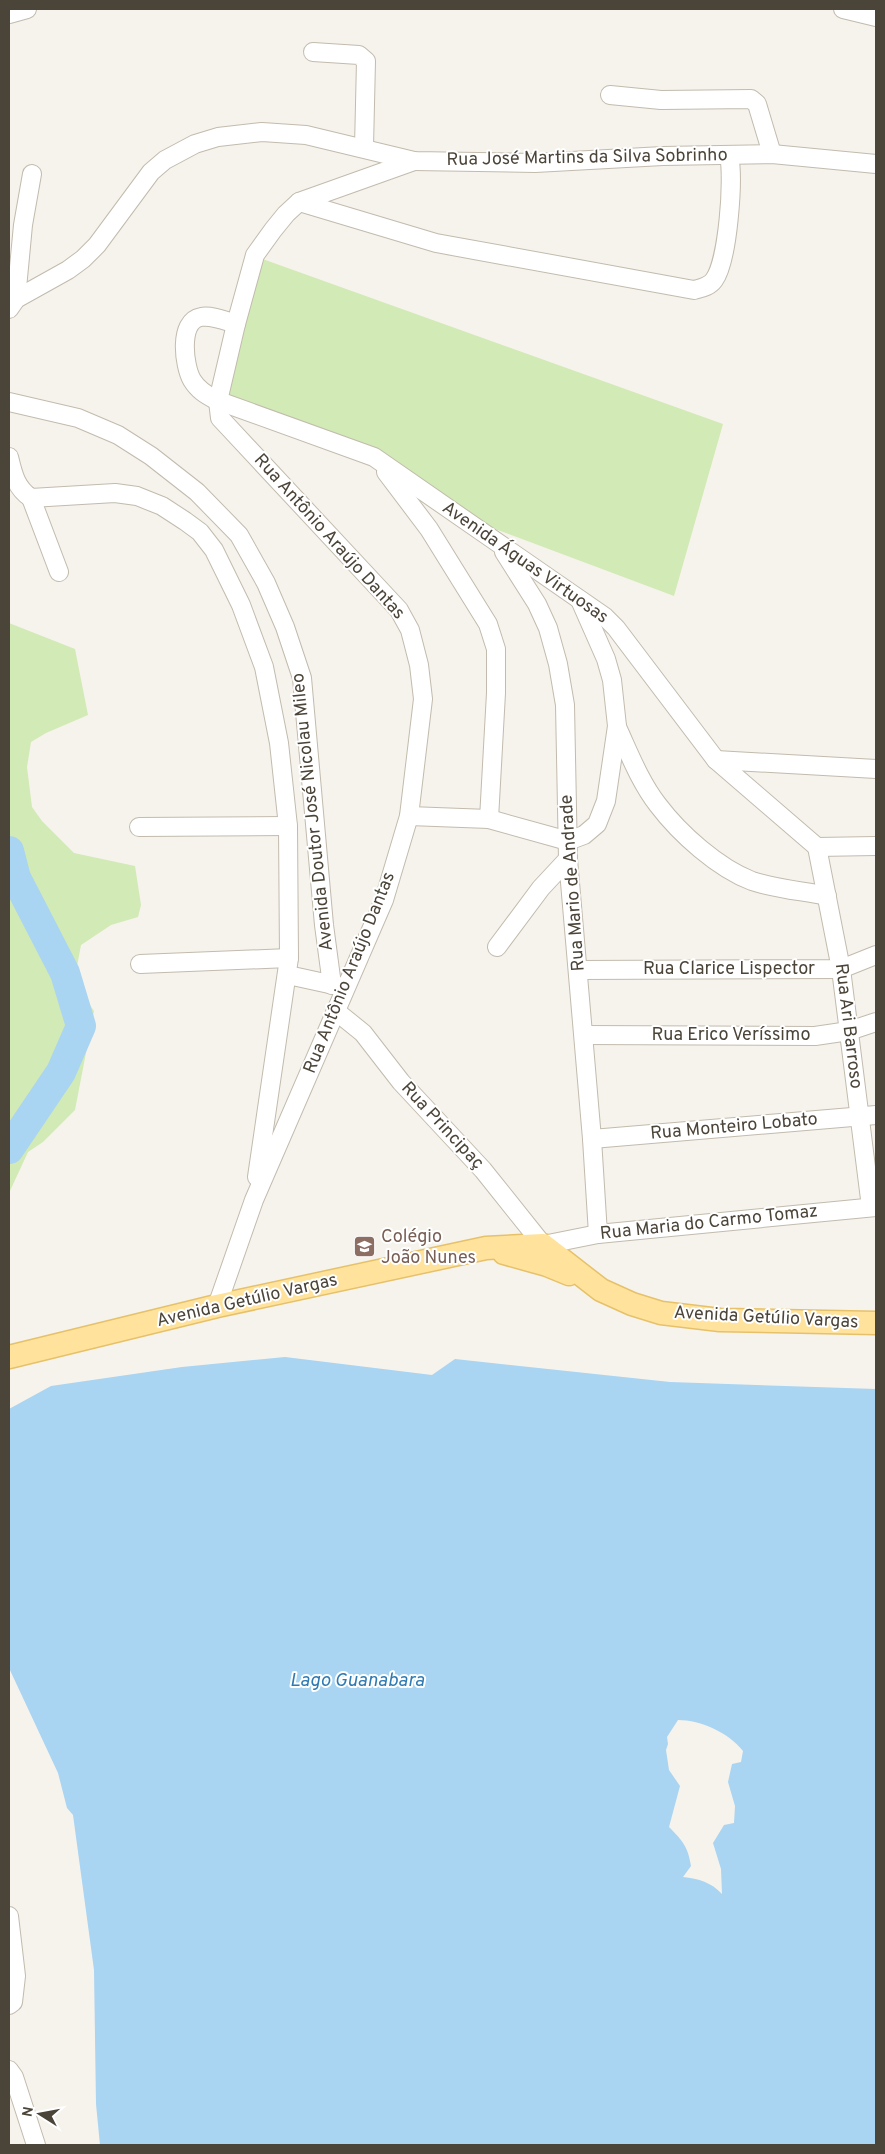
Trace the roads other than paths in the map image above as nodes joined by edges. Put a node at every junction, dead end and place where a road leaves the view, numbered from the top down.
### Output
1 (27, 9) edge
2 (843, 9) edge
3 (9, 14) edge
4 (876, 17) edge
5 (314, 52) dead end
6 (610, 95) dead end
7 (364, 147) junction
8 (772, 154) junction
9 (729, 155) junction
10 (414, 161) junction
11 (876, 164) edge
12 (32, 174) dead end
13 (299, 202) junction
14 (12, 304) edge
15 (236, 324) junction
16 (218, 401) junction
17 (9, 402) edge
18 (374, 457) junction
19 (9, 458) edge
20 (31, 498) junction
21 (500, 545) junction
22 (59, 572) dead end
23 (579, 598) junction
24 (617, 726) junction
25 (716, 760) junction
26 (876, 769) edge
27 (409, 816) junction
28 (489, 819) junction
29 (288, 826) junction
30 (139, 827) dead end
31 (568, 841) junction
32 (876, 846) edge
33 (817, 847) junction
34 (568, 859) junction
35 (827, 896) junction
36 (497, 948) dead end
37 (876, 955) edge
38 (140, 964) dead end
39 (289, 966) junction
40 (841, 969) junction
41 (579, 970) junction
42 (339, 986) junction
43 (337, 1012) junction
44 (876, 1022) edge
45 (849, 1031) junction
46 (584, 1035) junction
47 (868, 1115) edge
48 (592, 1139) junction
49 (254, 1200) junction
50 (874, 1207) edge
51 (598, 1234) junction
52 (542, 1245) junction
53 (486, 1248) junction
54 (601, 1290) junction
55 (217, 1306) junction
56 (876, 1323) edge
57 (9, 1357) edge
58 (9, 1916) edge
59 (9, 2005) edge
60 (9, 2070) edge
61 (36, 2145) edge

1 - 3 street
2 - 4 street
5 - 7 street
6 - 8 street
7 - 10 street, Rua José Martins da Silva Sobrinho
7 - 14 street, Rua José Martins da Silva Sobrinho
8 - 9 street, Rua José Martins da Silva Sobrinho
8 - 11 street, Rua José Martins da Silva Sobrinho
9 - 10 street, Rua José Martins da Silva Sobrinho
9 - 13 street
10 - 13 street
12 - 14 street
13 - 15 street
15 - 16 street
15 - 16 street
16 - 18 street, Avenida Águas Virtuosas
16 - 27 street, Rua Antônio Araújo Dantas
17 - 42 street, Avenida Doutor José Nicolau Mileo
18 - 21 street, Avenida Águas Virtuosas
18 - 28 street
19 - 20 street
20 - 22 street
20 - 29 street
21 - 23 street, Avenida Águas Virtuosas
21 - 31 street, Rua Mario de Andrade
23 - 24 street
23 - 25 street, Avenida Águas Virtuosas
24 - 31 street
24 - 35 street
25 - 26 street
25 - 33 street, Avenida Águas Virtuosas
27 - 28 street
27 - 42 street, Rua Antônio Araújo Dantas
28 - 31 street
29 - 30 street
29 - 39 street
31 - 34 street, Rua Mario de Andrade
32 - 33 street
33 - 35 street, Rua Ari Barroso
34 - 36 street
34 - 41 street, Rua Mario de Andrade
35 - 40 street, Rua Ari Barroso
37 - 40 street, Rua Clarice Lispector
38 - 39 street
39 - 42 street
39 - 49 street
40 - 41 street, Rua Clarice Lispector
40 - 45 street, Rua Ari Barroso
41 - 46 street, Rua Mario de Andrade
42 - 43 street, Rua Antônio Araújo Dantas
43 - 49 street, Rua Antônio Araújo Dantas
43 - 52 street, Rua Principaç
44 - 45 street, Rua Erico Veríssimo
45 - 46 street, Rua Erico Veríssimo
45 - 47 street, Rua Ari Barroso
46 - 48 street, Rua Mario de Andrade
47 - 48 street, Rua Monteiro Lobato
47 - 50 street, Rua Ari Barroso
48 - 51 street, Rua Mario de Andrade
49 - 55 street, Rua Antônio Araújo Dantas
50 - 51 street, Rua Maria do Carmo Tomaz
51 - 52 street, Rua Maria do Carmo Tomaz
52 - 53 main road, Avenida Getúlio Vargas
52 - 54 main road, Avenida Getúlio Vargas
53 - 54 main road, Avenida Getúlio Vargas
53 - 55 main road, Avenida Getúlio Vargas
54 - 56 main road, Avenida Getúlio Vargas
55 - 57 main road, Avenida Getúlio Vargas
58 - 59 street
60 - 61 street

